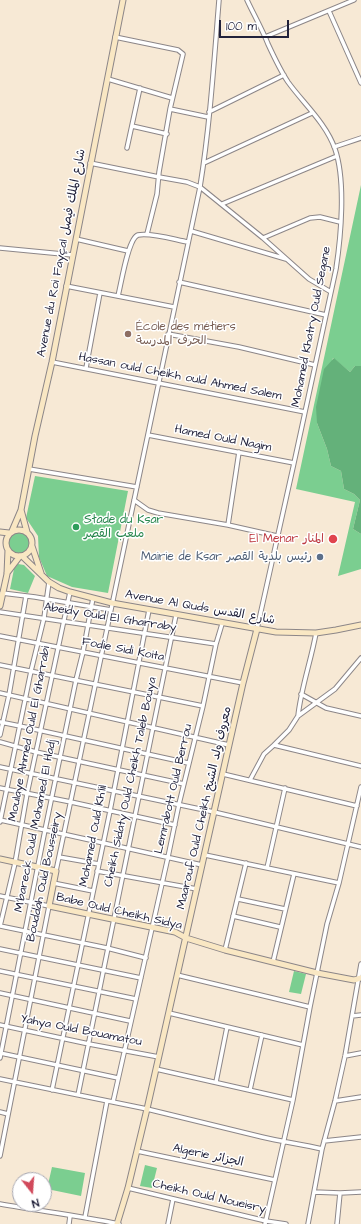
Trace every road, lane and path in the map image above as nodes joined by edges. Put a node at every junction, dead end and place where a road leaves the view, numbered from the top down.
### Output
1 (122, 0) edge
2 (219, 0) edge
3 (247, 0) edge
4 (354, 0) edge
5 (329, 11) junction
6 (115, 37) junction
7 (265, 37) junction
8 (284, 75) junction
9 (108, 79) junction
10 (361, 83) edge
11 (140, 88) junction
12 (172, 98) junction
13 (170, 109) junction
14 (209, 112) junction
15 (312, 113) junction
16 (208, 117) junction
17 (132, 126) junction
18 (166, 134) junction
19 (361, 138) edge
20 (334, 147) junction
21 (127, 148) dead end
22 (337, 156) junction
23 (90, 163) junction
24 (204, 163) junction
25 (159, 177) junction
26 (200, 187) junction
27 (222, 204) junction
28 (340, 222) junction
29 (191, 231) junction
30 (147, 234) junction
31 (264, 238) junction
32 (76, 239) junction
33 (188, 242) junction
34 (0, 248) edge
35 (128, 251) junction
36 (73, 256) junction
37 (287, 259) junction
38 (179, 282) junction
39 (66, 286) junction
40 (331, 292) junction
41 (100, 293) junction
42 (118, 296) junction
43 (174, 307) junction
44 (326, 315) junction
45 (168, 334) junction
46 (52, 362) junction
47 (315, 365) junction
48 (86, 368) junction
49 (159, 383) junction
50 (305, 412) junction
51 (148, 435) junction
52 (239, 452) junction
53 (294, 463) junction
54 (29, 469) junction
55 (137, 487) junction
56 (134, 500) junction
57 (21, 510) junction
58 (228, 525) junction
59 (0, 532) edge
60 (11, 532) junction
61 (28, 533) junction
62 (277, 536) junction
63 (0, 541) edge
64 (32, 546) junction
65 (7, 548) junction
66 (21, 556) junction
67 (7, 574) junction
68 (41, 574) junction
69 (49, 582) junction
70 (70, 592) junction
71 (2, 593) junction
72 (26, 596) junction
73 (93, 598) junction
74 (46, 599) junction
75 (67, 603) junction
76 (112, 603) junction
77 (0, 606) edge
78 (92, 607) junction
79 (110, 610) junction
80 (148, 610) junction
81 (0, 612) edge
82 (23, 615) junction
83 (176, 615) junction
84 (44, 618) junction
85 (63, 621) junction
86 (222, 624) junction
87 (89, 625) junction
88 (361, 625) edge
89 (106, 628) junction
90 (257, 629) junction
91 (144, 633) junction
92 (316, 633) junction
93 (0, 636) edge
94 (172, 637) junction
95 (18, 640) junction
96 (38, 644) junction
97 (216, 644) junction
98 (58, 648) junction
99 (83, 652) junction
100 (101, 656) junction
101 (361, 658) edge
102 (138, 663) junction
103 (0, 665) edge
104 (13, 668) junction
105 (165, 669) junction
106 (31, 671) junction
107 (52, 675) junction
108 (210, 676) junction
109 (76, 680) junction
110 (243, 683) junction
111 (95, 684) junction
112 (0, 693) edge
113 (132, 693) junction
114 (301, 694) junction
115 (9, 695) junction
116 (160, 698) junction
117 (26, 699) junction
118 (316, 703) junction
119 (46, 704) junction
120 (204, 706) junction
121 (70, 709) junction
122 (89, 714) junction
123 (298, 716) junction
124 (361, 716) edge
125 (126, 722) junction
126 (1, 723) edge
127 (20, 726) junction
128 (153, 728) junction
129 (41, 731) junction
130 (0, 735) edge
131 (65, 736) junction
132 (196, 737) junction
133 (83, 740) junction
134 (0, 742) edge
135 (274, 744) junction
136 (229, 745) junction
137 (16, 746) junction
138 (121, 748) junction
139 (36, 752) junction
140 (147, 754) junction
141 (60, 756) junction
142 (79, 760) junction
143 (188, 763) junction
144 (361, 766) edge
145 (0, 767) edge
146 (118, 768) junction
147 (11, 769) junction
148 (32, 773) junction
149 (223, 774) junction
150 (143, 775) junction
151 (56, 778) junction
152 (250, 780) junction
153 (75, 782) junction
154 (184, 784) junction
155 (361, 787) edge
156 (0, 788) edge
157 (285, 788) junction
158 (7, 790) junction
159 (114, 790) junction
160 (27, 794) junction
161 (139, 796) junction
162 (52, 799) junction
163 (71, 802) junction
164 (179, 804) junction
165 (357, 806) junction
166 (110, 811) junction
167 (214, 812) junction
168 (134, 816) junction
169 (0, 821) edge
170 (22, 824) junction
171 (175, 825) junction
172 (276, 826) junction
173 (45, 830) junction
174 (64, 834) junction
175 (103, 843) junction
176 (348, 844) junction
177 (361, 847) edge
178 (128, 848) junction
179 (204, 855) junction
180 (59, 857) junction
181 (168, 857) junction
182 (0, 859) edge
183 (15, 862) junction
184 (246, 863) junction
185 (98, 864) junction
186 (202, 865) junction
187 (38, 867) junction
188 (267, 868) junction
189 (56, 871) junction
190 (98, 871) junction
191 (294, 874) junction
192 (122, 876) junction
193 (53, 883) junction
194 (162, 883) junction
195 (338, 883) junction
196 (197, 889) junction
197 (93, 891) junction
198 (0, 896) edge
199 (6, 898) junction
200 (238, 899) junction
201 (32, 902) junction
202 (49, 906) junction
203 (285, 909) junction
204 (88, 914) junction
205 (233, 916) junction
206 (113, 919) junction
207 (0, 926) edge
208 (152, 928) junction
209 (280, 928) junction
210 (25, 932) junction
211 (43, 935) junction
212 (186, 938) junction
213 (82, 943) junction
214 (107, 948) junction
215 (0, 949) edge
216 (225, 950) junction
217 (22, 954) junction
218 (38, 957) junction
219 (146, 958) junction
220 (273, 962) junction
221 (361, 964) edge
222 (77, 965) junction
223 (103, 970) junction
224 (0, 971) edge
225 (317, 973) junction
226 (17, 975) junction
227 (177, 975) junction
228 (35, 978) junction
229 (141, 978) junction
230 (360, 979) edge
231 (73, 986) junction
232 (99, 991) junction
233 (0, 993) edge
234 (13, 995) junction
235 (136, 999) junction
236 (31, 1000) junction
237 (310, 1007) junction
238 (69, 1009) junction
239 (169, 1013) junction
240 (94, 1014) junction
241 (361, 1015) edge
242 (352, 1016) junction
243 (130, 1021) junction
244 (0, 1025) edge
245 (7, 1027) junction
246 (227, 1027) junction
247 (25, 1030) junction
248 (262, 1035) junction
249 (63, 1038) junction
250 (89, 1044) junction
251 (303, 1045) junction
252 (125, 1050) junction
253 (361, 1053) edge
254 (0, 1055) edge
255 (345, 1056) junction
256 (159, 1057) junction
257 (20, 1058) junction
258 (57, 1065) junction
259 (156, 1069) junction
260 (83, 1071) junction
261 (118, 1078) junction
262 (0, 1079) edge
263 (15, 1082) junction
264 (216, 1082) junction
265 (52, 1090) junction
266 (250, 1090) junction
267 (78, 1095) junction
268 (361, 1097) edge
269 (292, 1100) junction
270 (106, 1101) junction
271 (335, 1101) junction
272 (113, 1102) junction
273 (147, 1109) junction
274 (0, 1112) edge
275 (8, 1114) junction
276 (361, 1137) edge
277 (324, 1141) junction
278 (284, 1142) junction
279 (1, 1144) edge
280 (322, 1149) junction
281 (137, 1151) junction
282 (0, 1156) edge
283 (275, 1180) junction
284 (128, 1188) junction
285 (314, 1192) junction
286 (361, 1192) edge
287 (340, 1193) junction
288 (173, 1199) junction
289 (0, 1204) edge
290 (70, 1216) junction
291 (85, 1217) junction
292 (265, 1222) edge
293 (69, 1224) edge
294 (118, 1224) edge
295 (168, 1224) edge
296 (286, 1224) edge
297 (308, 1224) edge
298 (337, 1224) edge

1 - 6 street, Avenue du Roi Fayçal شارع الملك فيصل
2 - 14 street, Bouddah Ould Bousseiry
3 - 7 street, Mohamed Khatry Ould Segane
4 - 5 street
5 - 7 street
5 - 10 street
6 - 9 street, Avenue du Roi Fayçal شارع الملك فيصل
6 - 12 street
7 - 8 street, Mohamed Khatry Ould Segane
8 - 14 street
8 - 15 street, Mohamed Khatry Ould Segane
9 - 11 street
9 - 23 street, Avenue du Roi Fayçal شارع الملك فيصل
11 - 12 street
11 - 17 street
12 - 13 street
13 - 16 street
13 - 18 street
14 - 16 street, Bouddah Ould Bousseiry
15 - 20 street, Mohamed Khatry Ould Segane
15 - 24 street
16 - 24 street, Bouddah Ould Bousseiry
17 - 18 street
17 - 21 street
18 - 25 street
19 - 20 street
20 - 22 street, Mohamed Khatry Ould Segane
22 - 27 street
22 - 28 street, Mohamed Khatry Ould Segane
23 - 25 street
23 - 32 street, Avenue du Roi Fayçal شارع الملك فيصل
24 - 26 street, Bouddah Ould Bousseiry
25 - 26 street
25 - 30 street
26 - 27 street
26 - 29 street, Bouddah Ould Bousseiry
27 - 31 street
28 - 31 street
28 - 40 street, Mohamed Khatry Ould Segane
29 - 33 street, Bouddah Ould Bousseiry
29 - 37 street
30 - 33 street
30 - 35 street
31 - 37 street
32 - 35 street
32 - 36 street, Avenue du Roi Fayçal شارع الملك فيصل
33 - 38 street, Bouddah Ould Bousseiry
34 - 36 street
35 - 42 street
36 - 39 street, Avenue du Roi Fayçal شارع الملك فيصل
37 - 40 street
38 - 43 street, Bouddah Ould Bousseiry
38 - 44 street
39 - 41 street
39 - 46 street, Avenue du Roi Fayçal شارع الملك فيصل
40 - 44 street, Mohamed Khatry Ould Segane
41 - 42 street
41 - 48 street
42 - 43 street
43 - 45 street, Bouddah Ould Bousseiry
44 - 47 street, Mohamed Khatry Ould Segane
45 - 47 street
45 - 49 street, Bouddah Ould Bousseiry
46 - 48 street, Hassan ould Cheikh ould Ahmed Salem
46 - 54 street, Avenue du Roi Fayçal شارع الملك فيصل
47 - 50 street, Mohamed Khatry Ould Segane
48 - 49 street, Hassan ould Cheikh ould Ahmed Salem
49 - 50 street, Hassan ould Cheikh ould Ahmed Salem
49 - 51 street, Bouddah Ould Bousseiry
50 - 53 street, Mohamed Khatry Ould Segane
51 - 52 street, Hamed Ould Nagim
51 - 55 street, Bouddah Ould Bousseiry
52 - 53 street, Hamed Ould Nagim
52 - 58 street
53 - 62 street, Mohamed Khatry Ould Segane
54 - 55 street
54 - 57 street, Avenue du Roi Fayçal شارع الملك فيصل
55 - 56 street, Bouddah Ould Bousseiry
56 - 58 street
56 - 76 street, Bouddah Ould Bousseiry
57 - 60 street, Avenue du Roi Fayçal شارع الملك فيصل
57 - 61 street
58 - 62 street
59 - 60 street
60 - 61 street
60 - 65 street
61 - 64 street
62 - 90 street, Mohamed Khatry Ould Segane
63 - 65 street
64 - 66 street
64 - 68 street, Avenue Al Quds شارع القدس
65 - 66 street
65 - 67 street
66 - 67 street
66 - 68 street, Avenue Al Quds شارع القدس
67 - 71 street
68 - 69 street, Avenue Al Quds شارع القدس
69 - 70 street, Avenue Al Quds شارع القدس
69 - 74 street
70 - 73 street, Avenue Al Quds شارع القدس
70 - 75 street, Moulaye Ahmed Ould El Gharrabi
71 - 72 street
71 - 77 street
72 - 74 street
72 - 82 street
73 - 76 street, Avenue Al Quds شارع القدس
73 - 78 street, M'bareck Ould Mohamed El Hadj
74 - 75 street
74 - 84 street
75 - 78 street
75 - 85 street, Moulaye Ahmed Ould El Gharrabi
76 - 79 street, Bouddah Ould Bousseiry
76 - 80 street, Avenue Al Quds شارع القدس
78 - 79 street
78 - 87 street, M'bareck Ould Mohamed El Hadj
79 - 89 street, Bouddah Ould Bousseiry
80 - 83 street, Avenue Al Quds شارع القدس
80 - 91 street, Mohamed Ould Kh'lil
81 - 82 street, Abeidy Ould El Gharraby
82 - 84 street, Abeidy Ould El Gharraby
82 - 95 street
83 - 86 street, Avenue Al Quds شارع القدس
83 - 94 street, Cheikh Sidaty Ould Cheikh Taleb Bouya
84 - 85 street, Abeidy Ould El Gharraby
84 - 96 street
85 - 87 street, Abeidy Ould El Gharraby
85 - 98 street, Moulaye Ahmed Ould El Gharrabi
86 - 90 street, Avenue Al Quds شارع القدس
86 - 97 street, Lemrabott Ould Berrou
87 - 89 street, Abeidy Ould El Gharraby
87 - 99 street, M'bareck Ould Mohamed El Hadj
88 - 92 street, Avenue Al Quds شارع القدس
89 - 91 street, Abeidy Ould El Gharraby
89 - 100 street, Bouddah Ould Bousseiry
90 - 92 street, Avenue Al Quds شارع القدس
90 - 110 street, Maarouf Ould Cheikh معروف ولد الشيخ
91 - 94 street, Abeidy Ould El Gharraby
91 - 102 street, Mohamed Ould Kh'lil
92 - 114 street
93 - 95 street, Fodie Sidi Koita
94 - 97 street, Abeidy Ould El Gharraby
94 - 105 street, Cheikh Sidaty Ould Cheikh Taleb Bouya
95 - 96 street, Fodie Sidi Koita
95 - 104 street
96 - 98 street, Fodie Sidi Koita
96 - 106 street
97 - 108 street, Lemrabott Ould Berrou
98 - 99 street, Fodie Sidi Koita
98 - 107 street, Moulaye Ahmed Ould El Gharrabi
99 - 100 street, Fodie Sidi Koita
99 - 109 street, M'bareck Ould Mohamed El Hadj
100 - 102 street, Fodie Sidi Koita
100 - 111 street, Bouddah Ould Bousseiry
101 - 118 street
102 - 105 street, Fodie Sidi Koita
102 - 113 street, Mohamed Ould Kh'lil
103 - 104 street
104 - 106 street
104 - 115 street
105 - 108 street, Fodie Sidi Koita
105 - 116 street, Cheikh Sidaty Ould Cheikh Taleb Bouya
106 - 107 street
106 - 117 street
107 - 109 street
107 - 119 street, Moulaye Ahmed Ould El Gharrabi
108 - 110 street, Fodie Sidi Koita
108 - 120 street, Lemrabott Ould Berrou
109 - 111 street
109 - 121 street, M'bareck Ould Mohamed El Hadj
110 - 136 street, Maarouf Ould Cheikh معروف ولد الشيخ
111 - 113 street
111 - 122 street, Bouddah Ould Bousseiry
112 - 115 street
113 - 116 street
113 - 125 street, Mohamed Ould Kh'lil
114 - 118 street
114 - 123 street
115 - 117 street
115 - 126 street
116 - 120 street
116 - 128 street, Cheikh Sidaty Ould Cheikh Taleb Bouya
117 - 119 street
117 - 127 street
118 - 123 street
118 - 124 street
119 - 121 street
119 - 129 street, Moulaye Ahmed Ould El Gharrabi
120 - 132 street, Lemrabott Ould Berrou
121 - 122 street
121 - 131 street, M'bareck Ould Mohamed El Hadj
122 - 125 street
122 - 133 street, Bouddah Ould Bousseiry
123 - 135 street
125 - 128 street
125 - 138 street, Mohamed Ould Kh'lil
126 - 127 street
126 - 130 street
127 - 129 street
127 - 137 street
128 - 132 street
128 - 140 street, Cheikh Sidaty Ould Cheikh Taleb Bouya
129 - 131 street
129 - 139 street, Moulaye Ahmed Ould El Gharrabi
131 - 133 street
131 - 141 street, M'bareck Ould Mohamed El Hadj
132 - 136 street
132 - 143 street, Lemrabott Ould Berrou
133 - 138 street
133 - 142 street, Bouddah Ould Bousseiry
134 - 137 street
135 - 144 street
135 - 152 street
136 - 149 street, Maarouf Ould Cheikh معروف ولد الشيخ
137 - 139 street
137 - 147 street
138 - 140 street
138 - 146 street, Mohamed Ould Kh'lil
139 - 141 street
139 - 148 street, Moulaye Ahmed Ould El Gharrabi
140 - 143 street
140 - 150 street, Cheikh Sidaty Ould Cheikh Taleb Bouya
141 - 142 street
141 - 151 street, M'bareck Ould Mohamed El Hadj
142 - 146 street
142 - 153 street, Bouddah Ould Bousseiry
143 - 154 street, Lemrabott Ould Berrou
145 - 147 street
146 - 150 street
146 - 159 street, Mohamed Ould Kh'lil
147 - 148 street
147 - 158 street
148 - 151 street
148 - 160 street, Moulaye Ahmed Ould El Gharrabi
149 - 152 street
149 - 167 street, Maarouf Ould Cheikh معروف ولد الشيخ
150 - 154 street
150 - 161 street, Cheikh Sidaty Ould Cheikh Taleb Bouya
151 - 153 street
151 - 162 street, M'bareck Ould Mohamed El Hadj
152 - 157 street
153 - 159 street
153 - 163 street, Bouddah Ould Bousseiry
154 - 164 street, Lemrabott Ould Berrou
155 - 165 street
156 - 158 street
157 - 165 street
157 - 172 street
158 - 160 street
158 - 169 street
159 - 161 street
159 - 166 street, Mohamed Ould Kh'lil
160 - 162 street
160 - 170 street, Moulaye Ahmed Ould El Gharrabi
161 - 164 street
161 - 168 street, Cheikh Sidaty Ould Cheikh Taleb Bouya
162 - 163 street
162 - 173 street, M'bareck Ould Mohamed El Hadj
163 - 166 street
163 - 174 street, Bouddah Ould Bousseiry
164 - 167 street
164 - 171 street, Lemrabott Ould Berrou
165 - 176 street
166 - 168 street
166 - 175 street, Mohamed Ould Kh'lil
167 - 172 street
167 - 179 street, Maarouf Ould Cheikh معروف ولد الشيخ
168 - 171 street
168 - 178 street, Cheikh Sidaty Ould Cheikh Taleb Bouya
169 - 170 street
170 - 173 street
170 - 183 street, Moulaye Ahmed Ould El Gharrabi
171 - 181 street, Lemrabott Ould Berrou
172 - 176 street
172 - 188 street
173 - 174 street
173 - 187 street, M'bareck Ould Mohamed El Hadj
174 - 175 street
174 - 180 street, Bouddah Ould Bousseiry
175 - 178 street
175 - 185 street, Mohamed Ould Kh'lil
176 - 177 street
176 - 195 street
178 - 181 street
178 - 192 street, Cheikh Sidaty Ould Cheikh Taleb Bouya
179 - 184 street
179 - 186 street, Maarouf Ould Cheikh معروف ولد الشيخ
180 - 185 street
180 - 189 street, Bouddah Ould Bousseiry
181 - 186 street
181 - 194 street, Lemrabott Ould Berrou
182 - 183 street
183 - 187 street
183 - 199 street, Moulaye Ahmed Ould El Gharrabi
184 - 188 street
184 - 200 street
185 - 190 street, Mohamed Ould Kh'lil
186 - 196 street, Maarouf Ould Cheikh معروف ولد الشيخ
187 - 189 street
187 - 201 street, M'bareck Ould Mohamed El Hadj
188 - 191 street
189 - 193 street, Bouddah Ould Bousseiry
190 - 192 street
190 - 197 street, Mohamed Ould Kh'lil
191 - 195 street
191 - 203 street
192 - 194 street
192 - 206 street, Cheikh Sidaty Ould Cheikh Taleb Bouya
193 - 197 street
193 - 202 street, Bouddah Ould Bousseiry
194 - 196 street
194 - 208 street, Lemrabott Ould Berrou
195 - 225 street
196 - 212 street, Maarouf Ould Cheikh معروف ولد الشيخ
197 - 204 street, Mohamed Ould Kh'lil
198 - 199 street, Babe Ould Cheikh Sidya
199 - 201 street, Babe Ould Cheikh Sidya
199 - 207 street, Moulaye Ahmed Ould El Gharrabi
200 - 203 street
200 - 205 street
201 - 202 street, Babe Ould Cheikh Sidya
201 - 210 street, M'bareck Ould Mohamed El Hadj
202 - 204 street, Babe Ould Cheikh Sidya
202 - 211 street, Bouddah Ould Bousseiry
203 - 209 street
204 - 206 street, Babe Ould Cheikh Sidya
204 - 213 street, Mohamed Ould Kh'lil
205 - 209 street
205 - 216 street
206 - 208 street, Babe Ould Cheikh Sidya
206 - 214 street, Cheikh Sidaty Ould Cheikh Taleb Bouya
207 - 210 street
208 - 212 street, Babe Ould Cheikh Sidya
208 - 219 street, Lemrabott Ould Berrou
209 - 220 street
210 - 211 street
210 - 217 street, M'bareck Ould Mohamed El Hadj
211 - 213 street
211 - 218 street, Bouddah Ould Bousseiry
212 - 216 street, Babe Ould Cheikh Sidya
212 - 227 street, Maarouf Ould Cheikh معروف ولد الشيخ
213 - 214 street
213 - 222 street, Mohamed Ould Kh'lil
214 - 219 street
214 - 223 street, Cheikh Sidaty Ould Cheikh Taleb Bouya
215 - 217 street
216 - 220 street, Babe Ould Cheikh Sidya
217 - 218 street
217 - 226 street, M'bareck Ould Mohamed El Hadj
218 - 222 street
218 - 228 street, Bouddah Ould Bousseiry
219 - 229 street, Lemrabott Ould Berrou
220 - 225 street, Babe Ould Cheikh Sidya
221 - 230 street
222 - 223 street
222 - 231 street, Mohamed Ould Kh'lil
223 - 229 street
223 - 232 street, Cheikh Sidaty Ould Cheikh Taleb Bouya
224 - 226 street
225 - 230 street, Babe Ould Cheikh Sidya
225 - 237 street
226 - 228 street
226 - 234 street, M'bareck Ould Mohamed El Hadj
227 - 237 street
227 - 239 street, Maarouf Ould Cheikh معروف ولد الشيخ
228 - 231 street
228 - 236 street, Bouddah Ould Bousseiry
229 - 235 street, Lemrabott Ould Berrou
230 - 242 street
231 - 232 street
231 - 238 street, Mohamed Ould Kh'lil
232 - 235 street
232 - 240 street, Cheikh Sidaty Ould Cheikh Taleb Bouya
233 - 234 street
234 - 236 street
234 - 245 street, M'bareck Ould Mohamed El Hadj
235 - 243 street, Lemrabott Ould Berrou
236 - 238 street
236 - 247 street, Bouddah Ould Bousseiry
237 - 251 street
238 - 240 street
238 - 249 street, Mohamed Ould Kh'lil
239 - 246 street
239 - 256 street, Maarouf Ould Cheikh معروف ولد الشيخ
240 - 243 street
240 - 250 street, Cheikh Sidaty Ould Cheikh Taleb Bouya
241 - 242 street
242 - 255 street
243 - 252 street, Lemrabott Ould Berrou
244 - 245 street, Yahya Ould Bouamatou
245 - 247 street, Yahya Ould Bouamatou
245 - 254 street, M'bareck Ould Mohamed El Hadj
246 - 248 street
246 - 264 street
247 - 249 street, Yahya Ould Bouamatou
247 - 257 street, Bouddah Ould Bousseiry
248 - 251 street
248 - 266 street
249 - 250 street, Yahya Ould Bouamatou
249 - 258 street, Mohamed Ould Kh'lil
250 - 252 street, Yahya Ould Bouamatou
250 - 260 street, Cheikh Sidaty Ould Cheikh Taleb Bouya
251 - 269 street
252 - 256 street, Yahya Ould Bouamatou
252 - 261 street, Lemrabott Ould Berrou
253 - 255 street
254 - 257 street
255 - 271 street
256 - 259 street, Maarouf Ould Cheikh معروف ولد الشيخ
257 - 258 street
257 - 263 street, Bouddah Ould Bousseiry
258 - 260 street
258 - 265 street, Mohamed Ould Kh'lil
259 - 264 street
259 - 273 street, Maarouf Ould Cheikh معروف ولد الشيخ
260 - 261 street
260 - 267 street, Cheikh Sidaty Ould Cheikh Taleb Bouya
261 - 272 street, Lemrabott Ould Berrou
262 - 263 street
263 - 265 street
263 - 275 street, Bouddah Ould Bousseiry
264 - 266 street
265 - 267 street
266 - 269 street
267 - 270 street
268 - 271 street
269 - 278 street
270 - 272 street
270 - 291 street
271 - 277 street
272 - 273 street
273 - 278 street
273 - 281 street, Maarouf Ould Cheikh معروف ولد الشيخ
274 - 275 street
275 - 279 street, Bouddah Ould Bousseiry
276 - 277 street
277 - 280 street
278 - 280 street
278 - 283 street
279 - 282 street, Bouddah Ould Bousseiry
280 - 285 street
281 - 283 street, Algerie الجزائر
281 - 284 street, Maarouf Ould Cheikh معروف ولد الشيخ
283 - 292 street
284 - 288 street, Cheikh Ould Noueisry
284 - 294 street, Maarouf Ould Cheikh معروف ولد الشيخ
285 - 287 street
285 - 297 street
286 - 287 street
287 - 298 street
288 - 292 street, Cheikh Ould Noueisry
288 - 295 street
289 - 290 street
290 - 291 street
290 - 293 street
291 - 294 street
292 - 296 street, Cheikh Ould Noueisry

